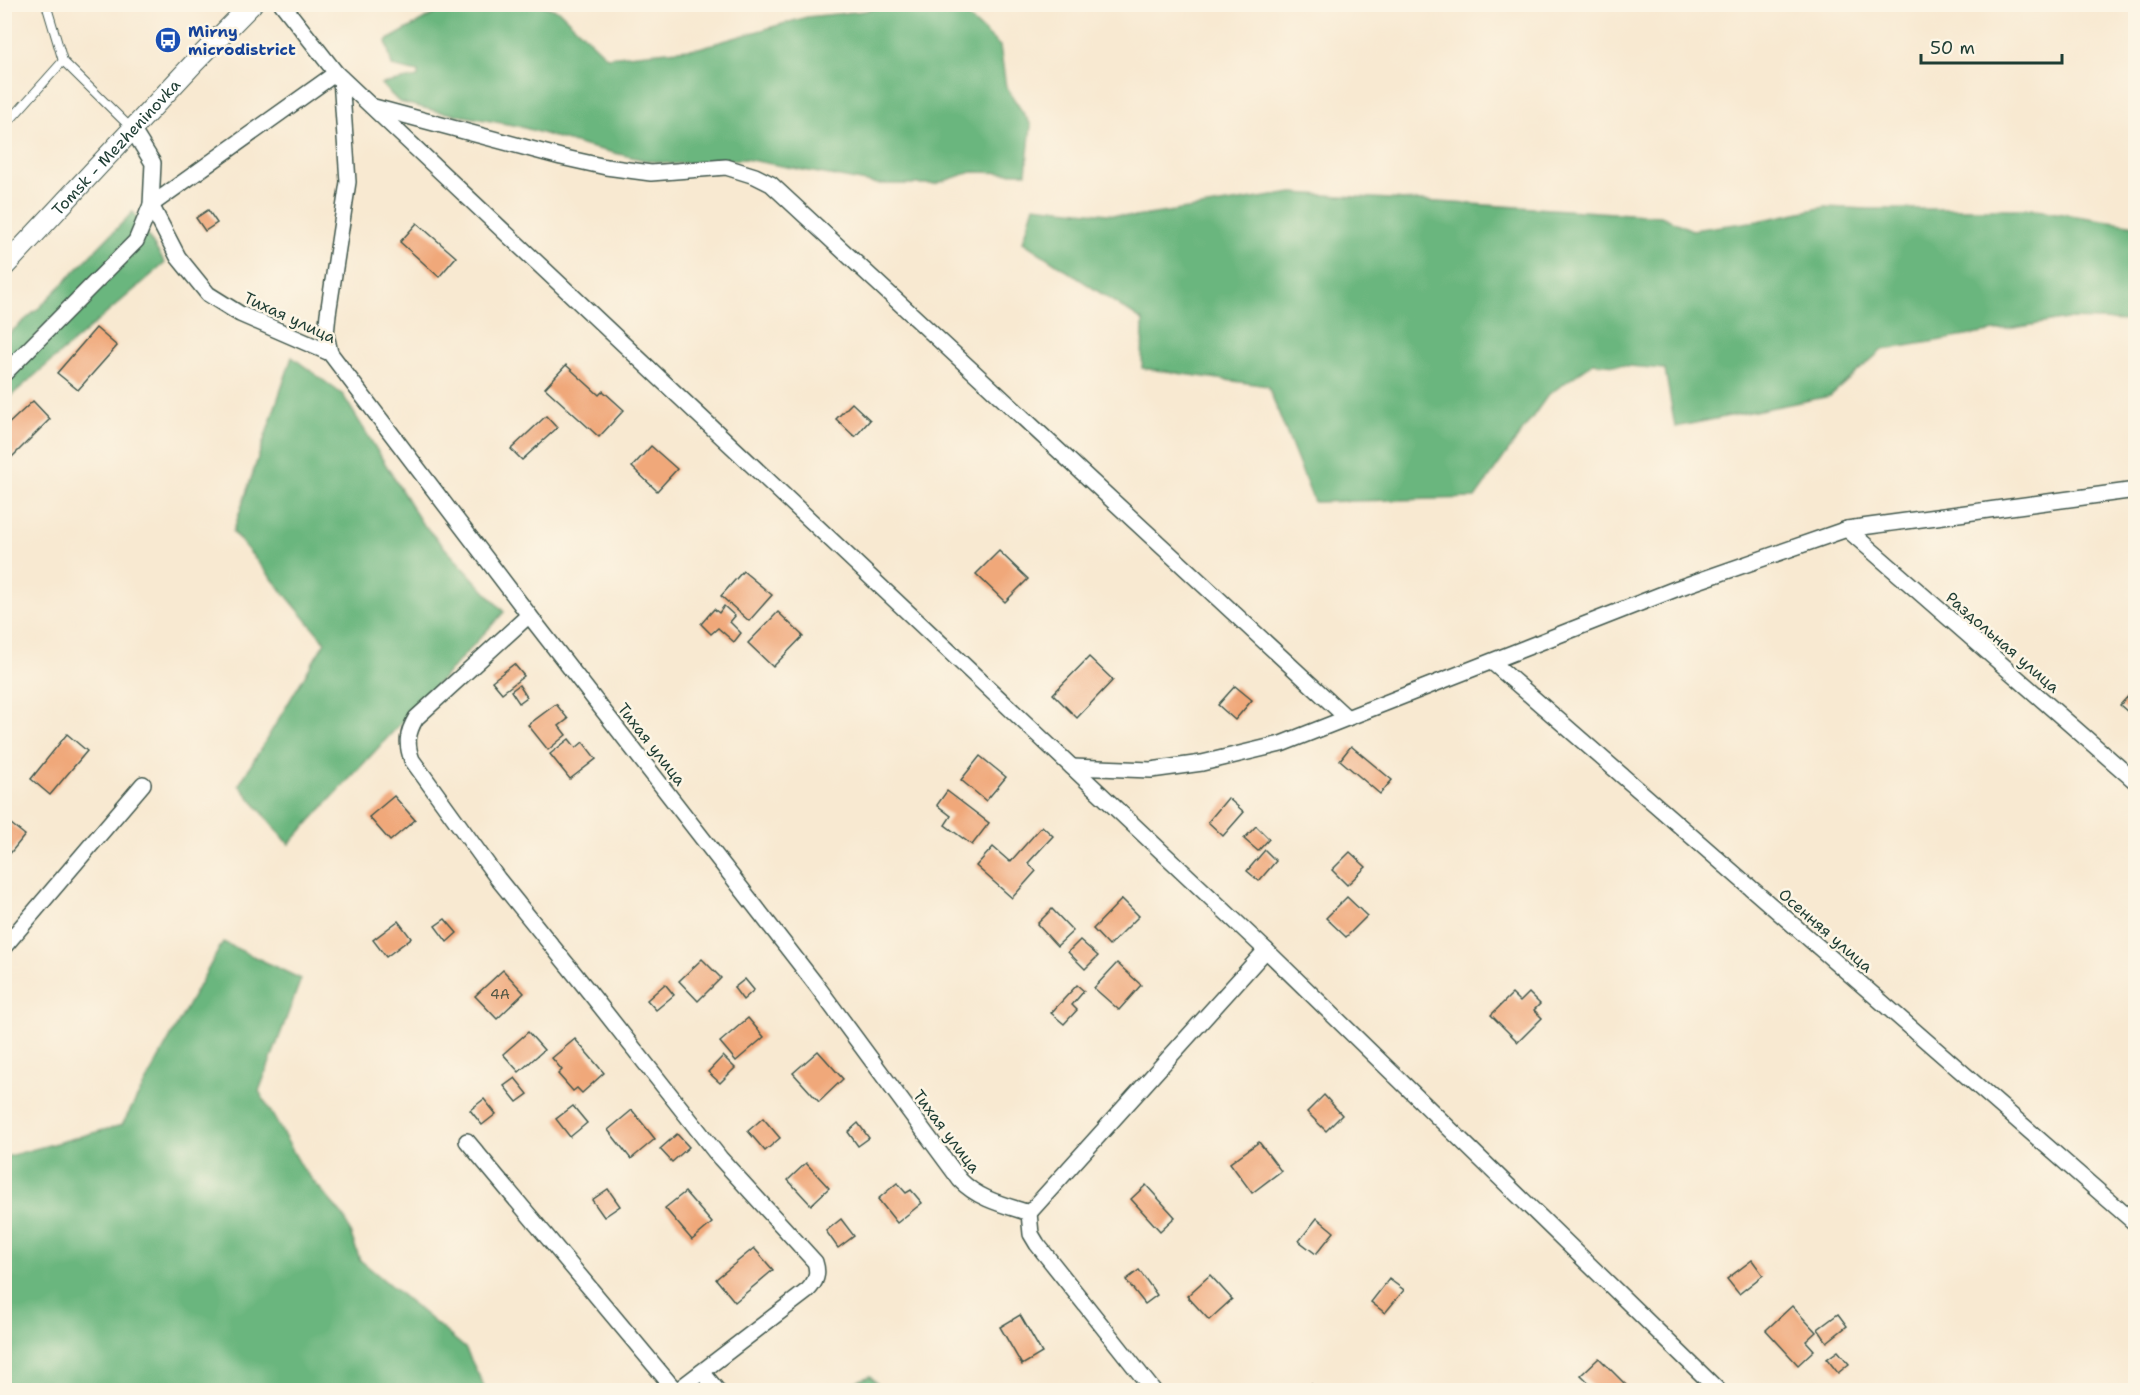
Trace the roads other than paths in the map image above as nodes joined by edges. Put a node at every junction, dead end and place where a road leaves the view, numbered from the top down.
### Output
1 (46, 4) edge
2 (252, 4) edge
3 (282, 4) edge
4 (63, 61) junction
5 (339, 76) junction
6 (371, 106) junction
7 (4, 127) edge
8 (132, 129) junction
9 (151, 205) junction
10 (4, 267) edge
11 (330, 353) junction
12 (4, 374) edge
13 (2136, 490) edge
14 (1847, 529) junction
15 (529, 615) junction
16 (1492, 662) junction
17 (1347, 718) junction
18 (1072, 767) junction
19 (2136, 782) edge
20 (143, 784) dead end
21 (4, 947) edge
22 (1266, 950) junction
23 (467, 1141) dead end
24 (1029, 1213) junction
25 (2136, 1224) edge
26 (702, 1372) junction
27 (676, 1390) edge
28 (717, 1390) edge
29 (1153, 1390) edge
30 (1718, 1390) edge

1 - 4 lane
2 - 8 street, Tomsk - Mezheninovka
3 - 5 street
4 - 7 lane
4 - 8 lane
5 - 6 street
5 - 9 street
5 - 11 street
6 - 17 street
6 - 18 street
8 - 9 street
8 - 10 street, Tomsk - Mezheninovka
9 - 11 street, Тихая улица
9 - 12 street
11 - 15 street, Тихая улица
13 - 14 street
14 - 16 street
14 - 19 street, Раздольная улица
15 - 24 street, Тихая улица
15 - 26 street
16 - 17 street
16 - 25 street, Осенняя улица
17 - 18 street
18 - 22 street
20 - 21 street
22 - 24 street
22 - 30 street
23 - 27 street
24 - 29 street
26 - 27 street
26 - 28 street

